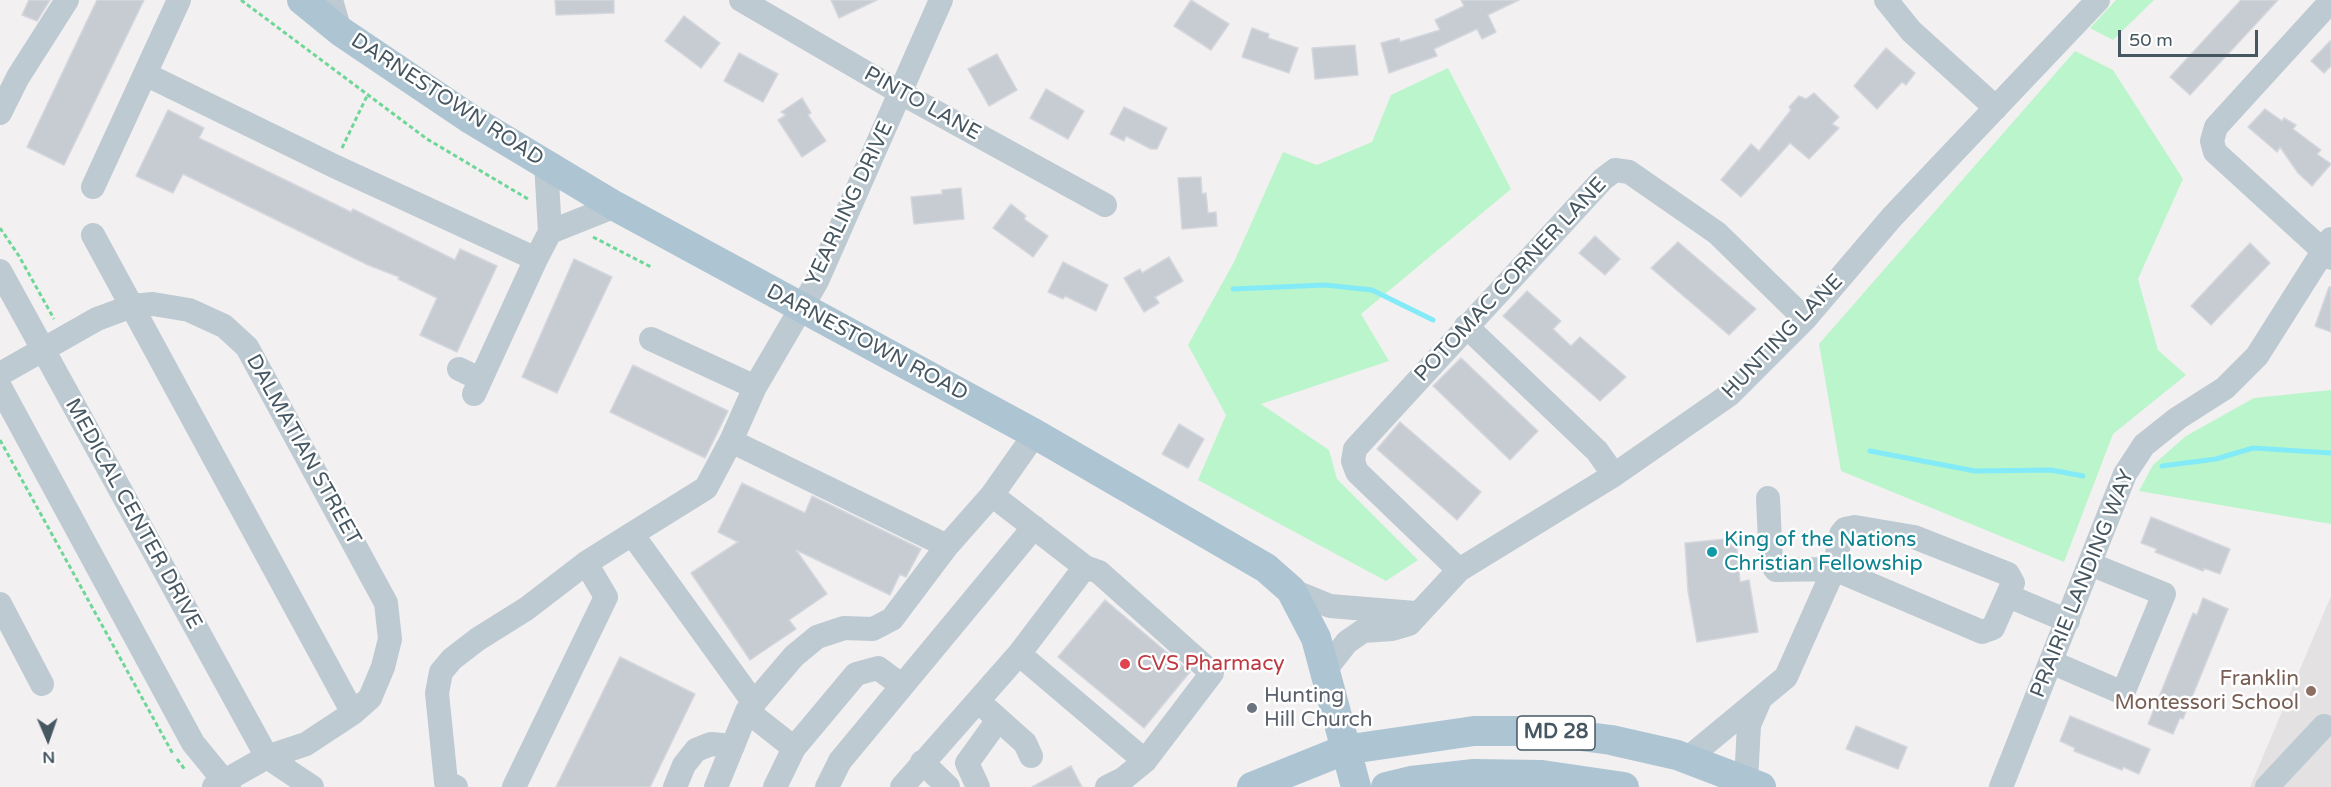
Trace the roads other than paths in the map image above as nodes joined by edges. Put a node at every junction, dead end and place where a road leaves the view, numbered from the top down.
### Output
1 (67, 0) edge
2 (179, 0) edge
3 (302, 0) edge
4 (331, 0) edge
5 (741, 0) edge
6 (941, 0) edge
7 (1886, 0) edge
8 (2098, 0) edge
9 (2331, 1) edge
10 (340, 31) junction
11 (145, 74) junction
12 (901, 93) junction
13 (1996, 108) junction
14 (0, 113) edge
15 (546, 164) junction
16 (103, 181) dead end
17 (1106, 205) dead end
18 (615, 206) junction
19 (550, 232) junction
20 (93, 235) dead end
21 (2328, 250) edge
22 (536, 259) junction
23 (0, 271) edge
24 (132, 306) junction
25 (801, 307) junction
26 (1805, 319) junction
27 (1466, 326) junction
28 (651, 339) dead end
29 (42, 350) junction
30 (0, 374) edge
31 (471, 381) dead end
32 (0, 387) edge
33 (755, 387) junction
34 (1035, 434) junction
35 (731, 441) junction
36 (1614, 475) junction
37 (992, 495) junction
38 (1768, 498) dead end
39 (1034, 527) junction
40 (632, 534) junction
41 (947, 546) junction
42 (586, 563) junction
43 (2090, 564) junction
44 (1085, 567) junction
45 (1834, 569) junction
46 (1459, 570) junction
47 (1291, 590) junction
48 (2008, 596) junction
49 (0, 604) edge
50 (1418, 614) junction
51 (2068, 621) junction
52 (9, 645) edge
53 (1019, 654) junction
54 (2051, 662) junction
55 (1325, 670) junction
56 (42, 684) dead end
57 (901, 685) junction
58 (977, 700) junction
59 (1759, 702) junction
60 (750, 707) junction
61 (353, 713) junction
62 (998, 720) junction
63 (2324, 726) dead end
64 (733, 746) junction
65 (794, 748) junction
66 (1344, 750) junction
67 (1031, 756) dead end
68 (267, 757) junction
69 (1686, 759) junction
70 (1145, 760) junction
71 (922, 762) junction
72 (1753, 784) edge
73 (222, 785) edge
74 (312, 787) edge
75 (456, 787) edge
76 (514, 787) edge
77 (675, 787) edge
78 (716, 787) edge
79 (776, 787) edge
80 (827, 787) edge
81 (902, 787) edge
82 (948, 787) edge
83 (978, 787) edge
84 (1107, 787) edge
85 (1252, 787) edge
86 (1356, 787) edge
87 (1386, 787) edge
88 (1623, 787) edge
89 (2001, 787) edge
90 (2267, 787) edge

1 - 14 street
2 - 11 street
3 - 10 main road, DARNESTOWN ROAD
4 - 10 street
5 - 12 street, PINTO LANE
6 - 12 street, YEARLING DRIVE
7 - 13 street
8 - 13 street, HUNTING LANE
9 - 21 street
10 - 15 main road, DARNESTOWN ROAD
11 - 16 street
11 - 22 street
12 - 17 street, PINTO LANE
12 - 25 street, YEARLING DRIVE
13 - 26 street, HUNTING LANE
15 - 18 main road, DARNESTOWN ROAD
15 - 19 street
18 - 19 street
18 - 25 main road, DARNESTOWN ROAD
19 - 22 street
20 - 24 street
21 - 43 street, PRAIRIE LANDING WAY
22 - 31 street
23 - 29 street, MEDICAL CENTER DRIVE
24 - 29 street, DALMATIAN STREET
24 - 61 street
24 - 61 street, DALMATIAN STREET
25 - 33 street, YEARLING DRIVE
25 - 34 main road, DARNESTOWN ROAD
26 - 27 street, POTOMAC CORNER LANE
26 - 36 street, HUNTING LANE
27 - 36 street
27 - 46 street, POTOMAC CORNER LANE
28 - 33 street
29 - 30 street, DALMATIAN STREET
29 - 68 street, MEDICAL CENTER DRIVE
32 - 73 street
33 - 35 street, YEARLING DRIVE
34 - 37 street
34 - 47 main road, DARNESTOWN ROAD
35 - 40 street, YEARLING DRIVE
35 - 41 street
36 - 46 street, HUNTING LANE
37 - 39 street
37 - 41 street
38 - 45 street
39 - 44 street
39 - 57 street
40 - 42 street
40 - 60 street
41 - 60 street
42 - 75 street
42 - 76 street
43 - 51 street, PRAIRIE LANDING WAY
43 - 54 street
44 - 53 street
44 - 70 street
45 - 48 street
45 - 48 street
45 - 59 street
46 - 50 street, HUNTING LANE
47 - 50 street
47 - 55 main road, DARNESTOWN ROAD
48 - 51 street
49 - 52 street
50 - 55 street, HUNTING LANE
51 - 54 street, PRAIRIE LANDING WAY
52 - 56 street
53 - 58 street
53 - 70 street
54 - 89 street, PRAIRIE LANDING WAY
55 - 66 main road, DARNESTOWN ROAD
57 - 65 street
57 - 80 street
58 - 62 street
58 - 71 street
59 - 69 street
59 - 72 street
60 - 64 street
60 - 65 street
61 - 68 street, DALMATIAN STREET
62 - 67 street
62 - 83 street
63 - 90 street
64 - 77 street
64 - 78 street
65 - 79 street
66 - 69 main road, MD 28
66 - 85 main road, MD 28
66 - 86 main road, DARNESTOWN ROAD
68 - 73 street, DALMATIAN STREET
68 - 74 street
69 - 72 main road, MD 28
70 - 84 street
71 - 81 street
71 - 82 street
87 - 88 main road, MD 28

